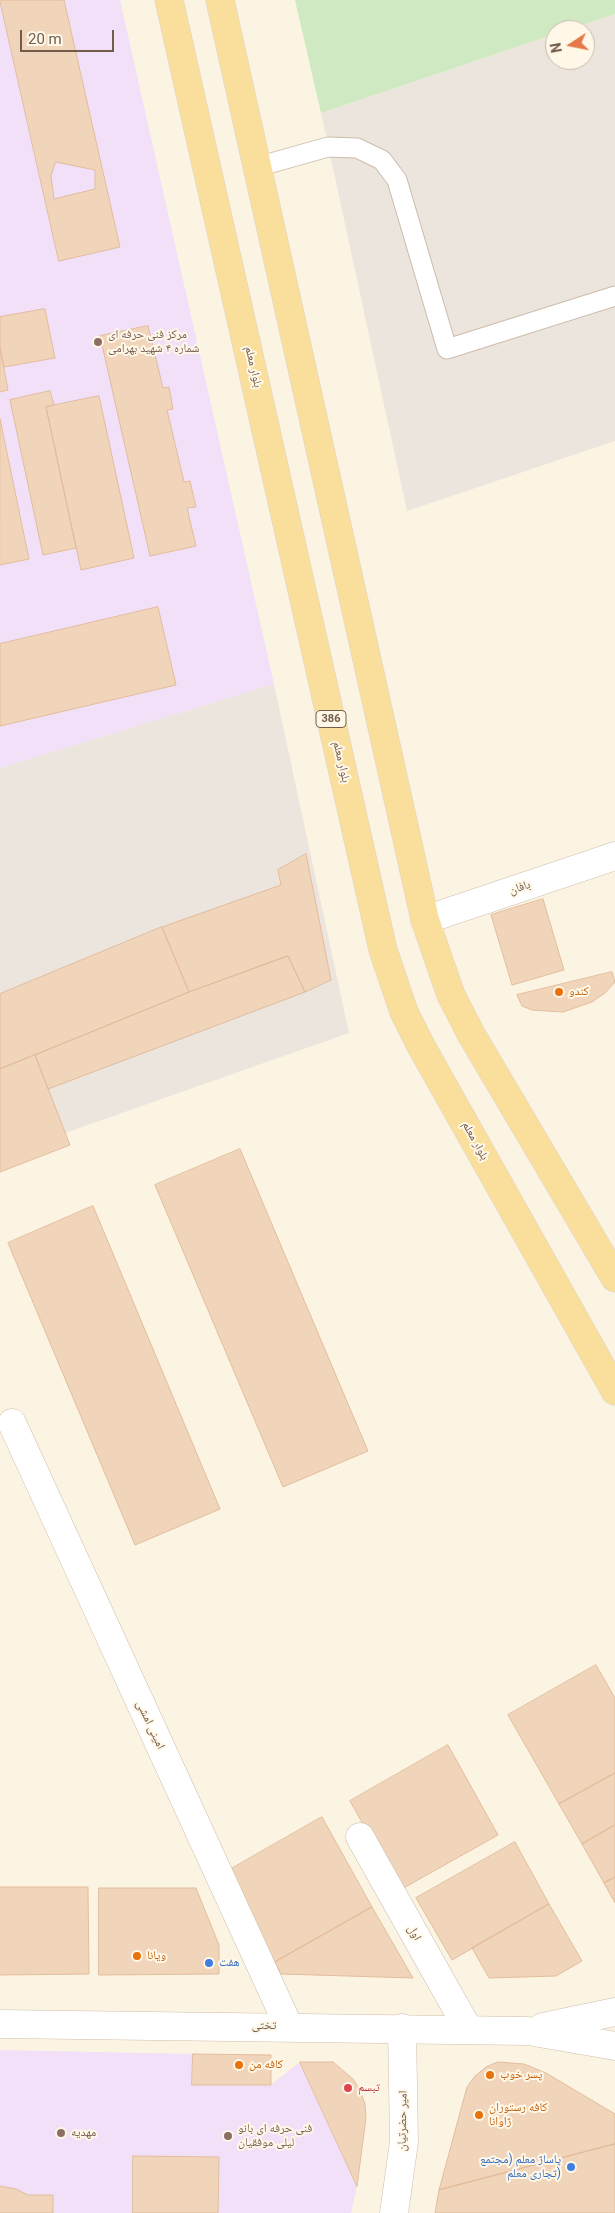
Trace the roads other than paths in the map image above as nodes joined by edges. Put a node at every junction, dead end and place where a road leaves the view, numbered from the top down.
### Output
1 (169, 0) edge
2 (220, 0) edge
3 (257, 167) junction
4 (615, 296) edge
5 (615, 856) edge
6 (425, 920) junction
7 (615, 1278) edge
8 (615, 1391) edge
9 (12, 1423) dead end
10 (360, 1837) dead end
11 (615, 2012) edge
12 (0, 2024) edge
13 (289, 2027) junction
14 (402, 2028) junction
15 (468, 2029) junction
16 (528, 2031) junction
17 (615, 2046) edge
18 (394, 2213) edge

1 - 8 main road, بلوار معلم / 386
2 - 3 main road
3 - 4 lane
3 - 6 main road
5 - 6 street, بافان
6 - 7 main road
9 - 13 street, امینی امشی
10 - 15 street, اول
11 - 16 street, تختی
12 - 13 street, تختی
13 - 14 street, تختی
14 - 15 street, تختی
14 - 18 street, امیر حضرتیان
15 - 16 street, تختی
16 - 17 street, تختی

